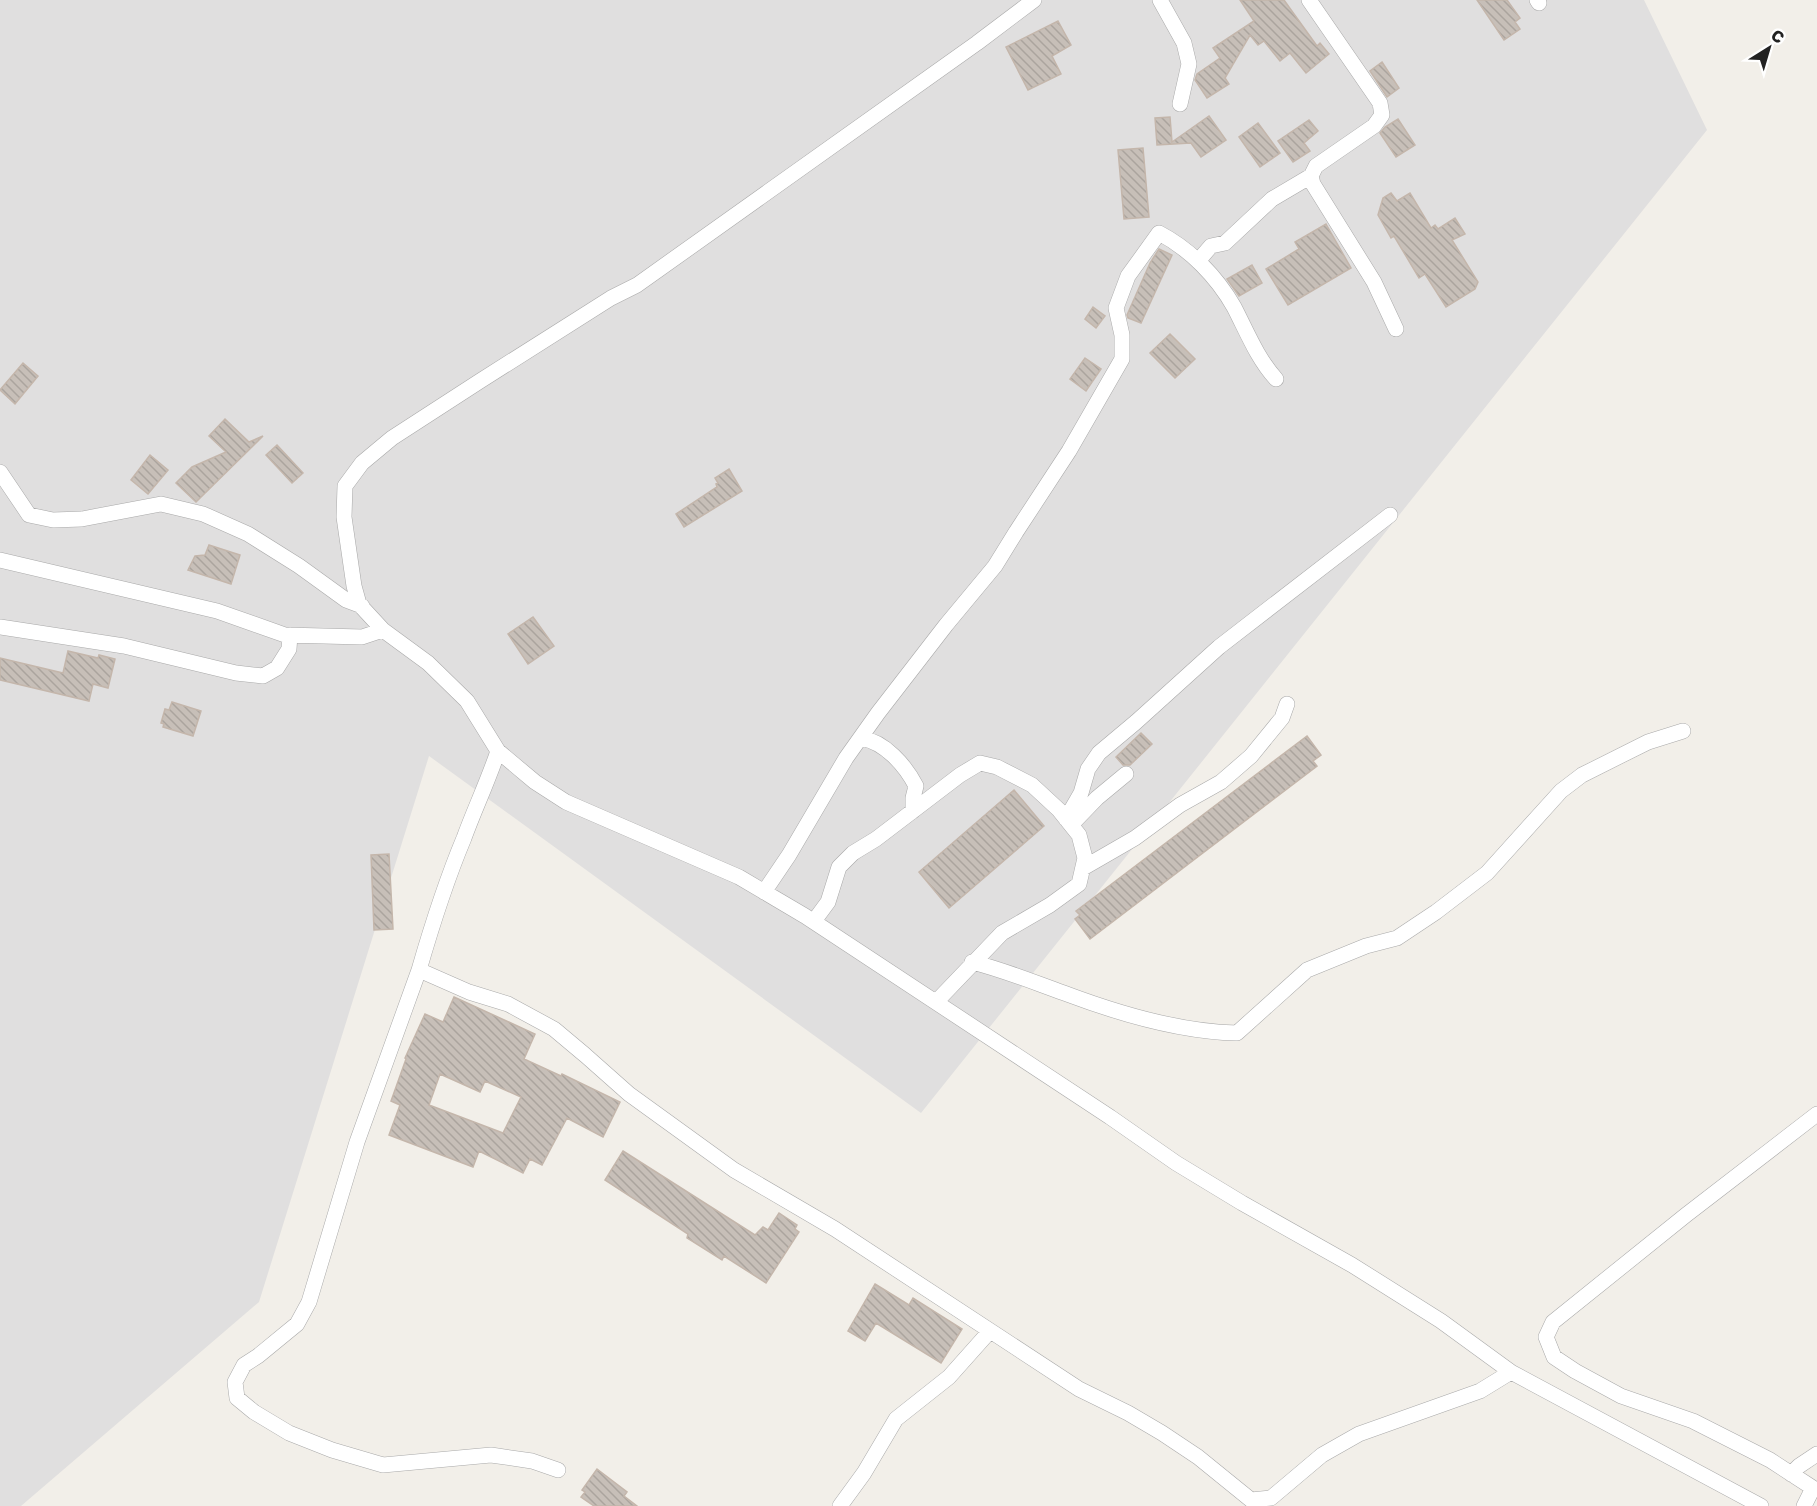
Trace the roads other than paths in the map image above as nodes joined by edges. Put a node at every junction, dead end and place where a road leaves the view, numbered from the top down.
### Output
1 (1034, 0) edge
2 (1160, 0) edge
3 (1309, 0) edge
4 (1180, 104) dead end
5 (1311, 176) junction
6 (1198, 261) junction
7 (1396, 329) dead end
8 (1276, 379) dead end
9 (0, 472) edge
10 (1390, 515) dead end
11 (0, 560) edge
12 (362, 606) junction
13 (0, 627) edge
14 (383, 630) junction
15 (290, 635) junction
16 (1287, 704) dead end
17 (1683, 731) dead end
18 (861, 738) junction
19 (498, 751) junction
20 (1126, 774) dead end
21 (913, 811) junction
22 (1068, 822) junction
23 (1083, 868) junction
24 (764, 892) junction
25 (814, 921) junction
26 (972, 962) junction
27 (419, 970) junction
28 (936, 1002) junction
29 (1817, 1114) edge
30 (990, 1331) junction
31 (1511, 1372) junction
32 (1817, 1455) edge
33 (558, 1470) dead end
34 (1791, 1474) junction
35 (1815, 1490) edge
36 (1258, 1502) edge
37 (840, 1506) edge
38 (1761, 1506) edge
39 (1804, 1506) edge

1 - 12 street
2 - 4 street
3 - 5 street
5 - 6 street
5 - 7 street
6 - 8 street
6 - 18 street
9 - 12 street
10 - 22 street
11 - 15 street
12 - 14 street
13 - 15 street
14 - 15 street
14 - 19 street
16 - 23 street
17 - 26 street
18 - 21 street
18 - 24 street
19 - 24 street
19 - 27 street
20 - 22 street
21 - 22 street
21 - 25 street
22 - 23 street
23 - 26 street
24 - 25 street
25 - 28 street
26 - 28 street
27 - 30 street
27 - 33 street
28 - 31 street
29 - 34 street
30 - 36 street
30 - 37 street
31 - 36 street
31 - 38 street
32 - 34 street
34 - 35 street
35 - 39 street

